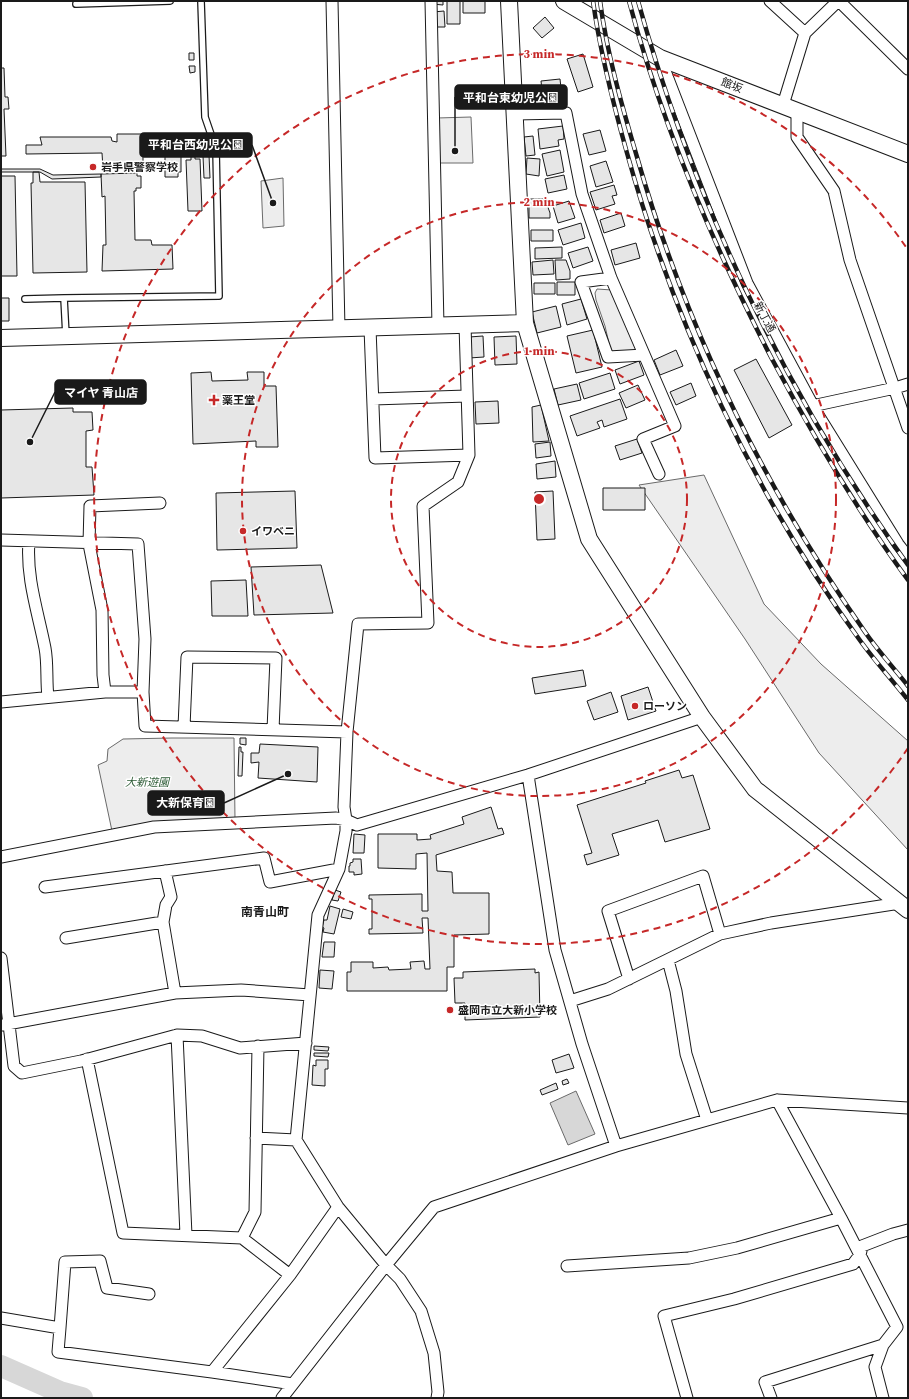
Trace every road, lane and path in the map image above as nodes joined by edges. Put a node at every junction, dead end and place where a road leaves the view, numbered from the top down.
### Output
1 (170, 1) edge
2 (201, 1) edge
3 (332, 1) edge
4 (431, 1) edge
5 (509, 1) edge
6 (564, 1) edge
7 (770, 1) edge
8 (839, 1) edge
9 (76, 4) dead end
10 (805, 33) junction
11 (660, 58) junction
12 (908, 69) edge
13 (790, 108) junction
14 (515, 114) junction
15 (908, 154) edge
16 (611, 278) junction
17 (64, 298) junction
18 (25, 299) dead end
19 (525, 323) junction
20 (465, 325) junction
21 (438, 326) junction
22 (370, 328) junction
23 (339, 329) junction
24 (66, 336) junction
25 (1, 338) edge
26 (644, 355) junction
27 (908, 384) edge
28 (895, 388) junction
29 (467, 396) junction
30 (373, 400) junction
31 (812, 406) junction
32 (908, 428) edge
33 (469, 455) junction
34 (659, 474) dead end
35 (160, 504) dead end
36 (1, 540) edge
37 (29, 541) junction
38 (88, 544) junction
39 (908, 557) edge
40 (105, 692) junction
41 (143, 692) junction
42 (48, 697) junction
43 (1, 702) edge
44 (702, 717) junction
45 (184, 727) junction
46 (273, 730) junction
47 (347, 732) junction
48 (528, 775) junction
49 (346, 820) junction
50 (1, 857) edge
51 (339, 869) junction
52 (165, 871) junction
53 (45, 887) dead end
54 (904, 907) edge
55 (163, 922) junction
56 (720, 934) junction
57 (66, 938) dead end
58 (1, 958) edge
59 (668, 960) junction
60 (629, 979) junction
61 (175, 993) junction
62 (310, 995) junction
63 (570, 1001) junction
64 (5, 1025) edge
65 (177, 1035) junction
66 (306, 1043) junction
67 (258, 1046) junction
68 (87, 1059) junction
69 (777, 1100) junction
70 (908, 1108) edge
71 (707, 1120) junction
72 (256, 1138) junction
73 (296, 1140) junction
74 (616, 1146) junction
75 (338, 1207) junction
76 (841, 1218) junction
77 (908, 1230) edge
78 (186, 1235) junction
79 (242, 1238) junction
80 (860, 1255) junction
81 (386, 1265) junction
82 (567, 1266) dead end
83 (290, 1275) junction
84 (150, 1294) dead end
85 (1, 1318) edge
86 (60, 1328) junction
87 (883, 1345) junction
88 (212, 1372) junction
89 (293, 1384) junction
90 (282, 1398) edge
91 (437, 1398) edge
92 (687, 1398) edge
93 (771, 1398) edge
94 (883, 1398) edge

1 - 9 lane
2 - 17 lane
3 - 23 street
4 - 21 street
5 - 14 street
6 - 11 street, 館坂
7 - 10 street
8 - 10 street
8 - 12 street
10 - 13 street
11 - 13 street, 館坂
11 - 31 street, 新丁通
13 - 15 street, 館坂
13 - 28 street
14 - 16 street
14 - 19 street
16 - 26 street
16 - 26 street
17 - 18 lane
17 - 24 lane
19 - 20 street
19 - 44 street
20 - 21 street
20 - 29 street
21 - 22 street
22 - 23 street
22 - 30 street
23 - 24 street
24 - 25 street
26 - 34 street
27 - 28 street
28 - 31 street
28 - 32 street
29 - 30 street
29 - 33 street
30 - 33 street
31 - 39 street, 新丁通
33 - 47 street
35 - 38 street
36 - 37 street
37 - 38 street
37 - 42 street
38 - 40 street
38 - 41 street
40 - 41 street
40 - 42 street
41 - 45 street
42 - 43 street
44 - 48 street
44 - 54 street
45 - 46 street
45 - 46 street
46 - 47 street
47 - 49 street
48 - 49 street
48 - 63 street
49 - 50 street
49 - 51 street
51 - 52 street
51 - 62 street
52 - 53 street
52 - 55 street
54 - 56 street
55 - 57 street
55 - 61 street
56 - 59 street
56 - 60 street
58 - 64 street
59 - 60 street
59 - 71 street
60 - 63 street
61 - 62 street
61 - 64 street
62 - 66 street
63 - 74 street
64 - 68 street
65 - 67 street
65 - 68 street
65 - 78 street
66 - 67 street
66 - 73 street
67 - 72 street
68 - 78 street
69 - 70 street
69 - 71 street
69 - 76 street
71 - 74 street
72 - 73 street
72 - 79 street
73 - 75 street
74 - 81 street
75 - 81 street
75 - 83 street
76 - 80 street
76 - 82 street
77 - 80 street
78 - 79 street
79 - 83 street
80 - 87 street
80 - 92 street
81 - 89 street
81 - 91 street
83 - 88 street
84 - 86 street
85 - 86 street
86 - 88 street
87 - 93 street
87 - 94 street
88 - 89 street
89 - 90 street

